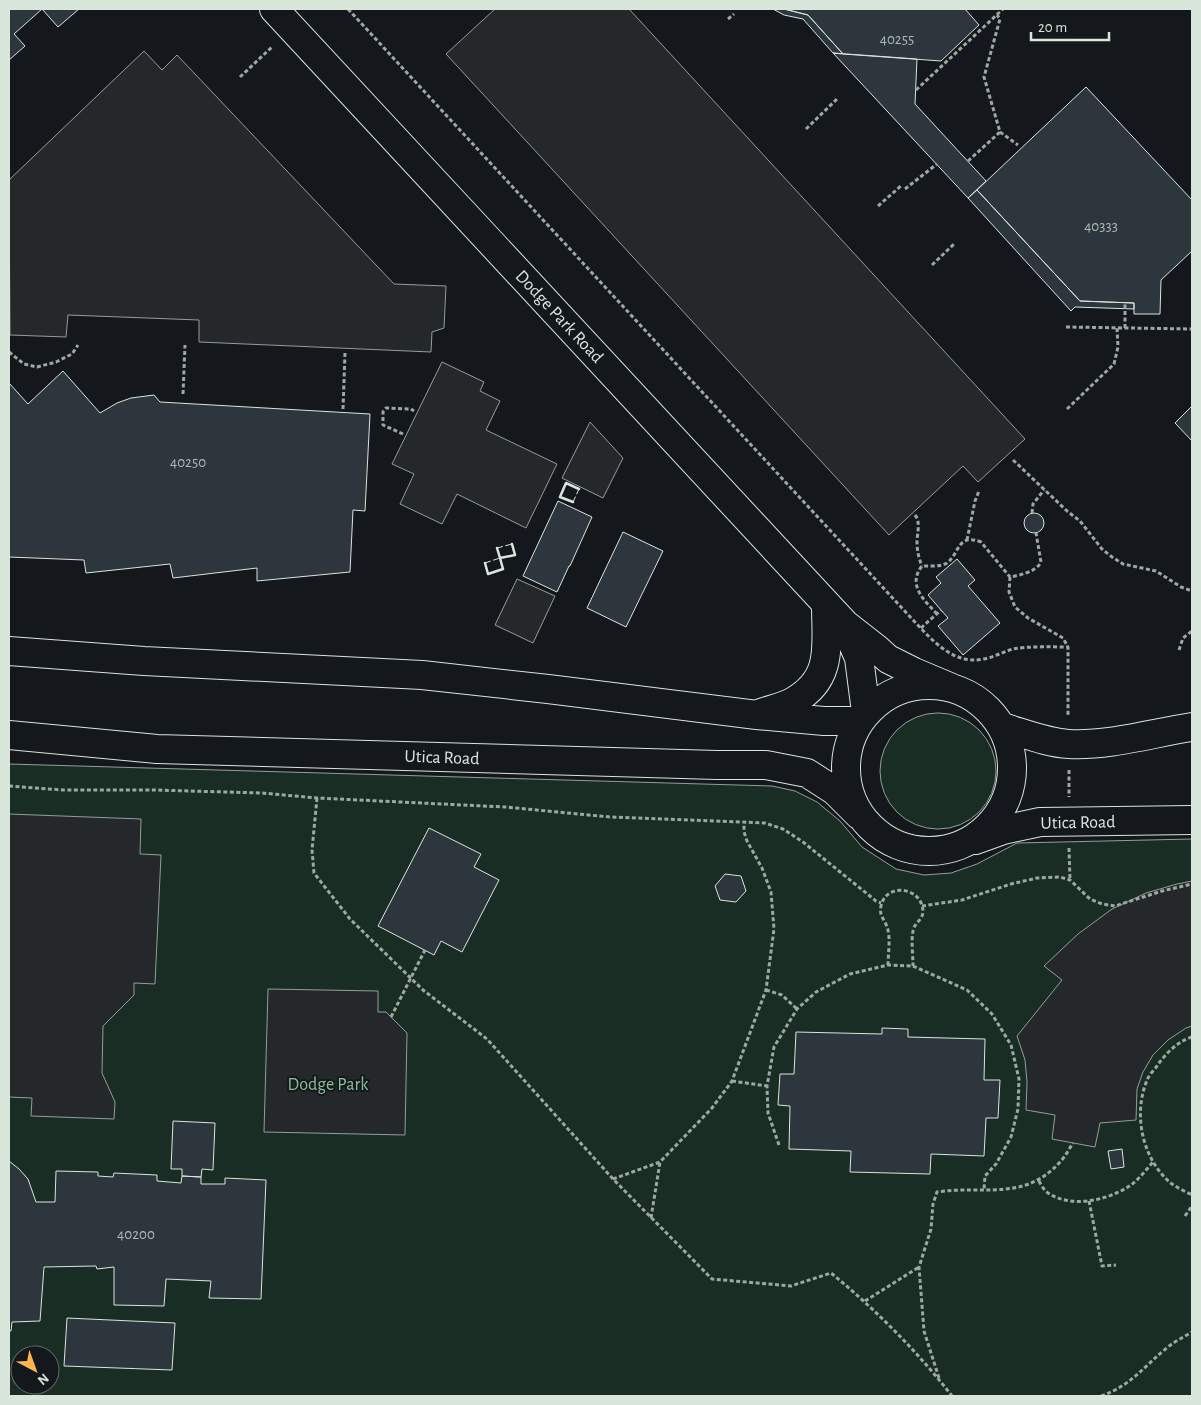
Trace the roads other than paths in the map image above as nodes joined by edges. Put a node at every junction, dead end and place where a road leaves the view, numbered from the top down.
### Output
1 (274, 9) edge
2 (826, 605) junction
3 (845, 624) junction
4 (9, 651) edge
5 (144, 662) junction
6 (9, 666) edge
7 (952, 688) junction
8 (757, 715) junction
9 (863, 717) junction
10 (1002, 727) junction
11 (1192, 727) edge
12 (9, 734) edge
13 (859, 814) junction
14 (1192, 820) edge
15 (966, 843) junction

1 - 2 street, Dodge Park Road
2 - 3 street, Dodge Park Road
2 - 8 street
3 - 7 street, Dodge Park Road
3 - 9 street, Dodge Park Road
4 - 5 street
5 - 6 street
5 - 8 street
7 - 9 street
7 - 10 street
8 - 9 street
9 - 13 street
10 - 11 street
10 - 15 street
12 - 13 street, Utica Road
13 - 15 street
14 - 15 street, Utica Road

